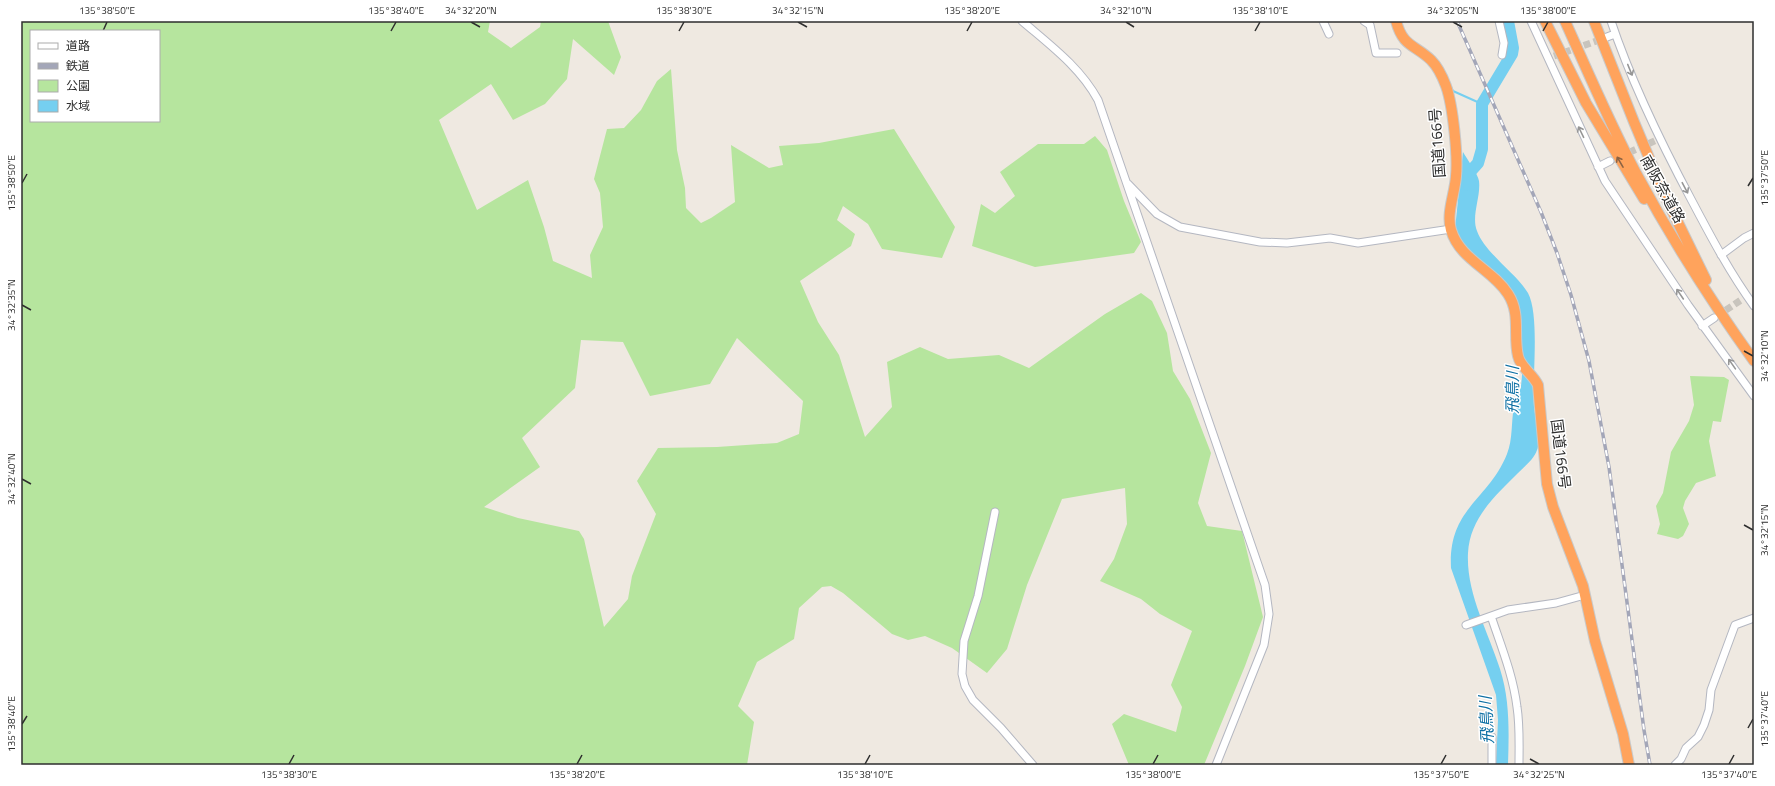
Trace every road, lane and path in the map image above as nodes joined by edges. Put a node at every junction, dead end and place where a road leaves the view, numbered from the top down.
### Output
1 (1022, 21) edge
2 (1323, 21) edge
3 (1364, 21) edge
4 (1396, 21) edge
5 (1499, 21) edge
6 (1531, 21) edge
7 (1545, 21) edge
8 (1565, 21) edge
9 (1570, 21) edge
10 (1594, 21) edge
11 (1611, 21) edge
12 (1329, 34) dead end
13 (1616, 34) junction
14 (1607, 37) tunnel mouth
15 (1397, 53) dead end
16 (1502, 55) dead end
17 (1554, 56) tunnel mouth
18 (1547, 59) junction
19 (1610, 161) tunnel mouth
20 (1598, 167) junction
21 (1126, 182) junction
22 (1451, 229) junction
23 (1754, 233) edge
24 (1721, 255) junction
25 (1707, 287) junction
26 (1754, 306) edge
27 (1714, 318) tunnel mouth
28 (1702, 326) junction
29 (1754, 354) edge
30 (1754, 361) edge
31 (1754, 396) edge
32 (995, 512) dead end
33 (1585, 595) junction
34 (1487, 617) junction
35 (1754, 618) edge
36 (1468, 624) dead end
37 (1492, 738) dead end
38 (1033, 765) edge
39 (1216, 765) edge
40 (1492, 765) edge
41 (1519, 765) edge
42 (1629, 765) edge
43 (1674, 765) edge

1 - 21 street
2 - 12 street
3 - 15 street
4 - 22 highway, 国道166号
5 - 16 street
6 - 18 street
25 -> 7 highway
8 - 25 highway, 南阪奈道路
9 - 25 highway, 南阪奈道路
10 - 25 highway
11 - 13 street
13 - 14 street
13 -> 24 street
17 - 18 street
20 -> 18 street
19 - 20 street
28 -> 20 street
21 - 22 street
21 - 39 street
22 - 33 highway, 国道166号
23 - 24 street
24 - 26 street
25 - 29 highway, 南阪奈道路
25 - 30 highway, 南阪奈道路
27 - 28 street
31 -> 28 street
32 - 38 street
33 - 34 street
33 - 42 highway, 国道166号
34 - 36 street
34 - 41 street
35 - 43 street
37 - 40 street

